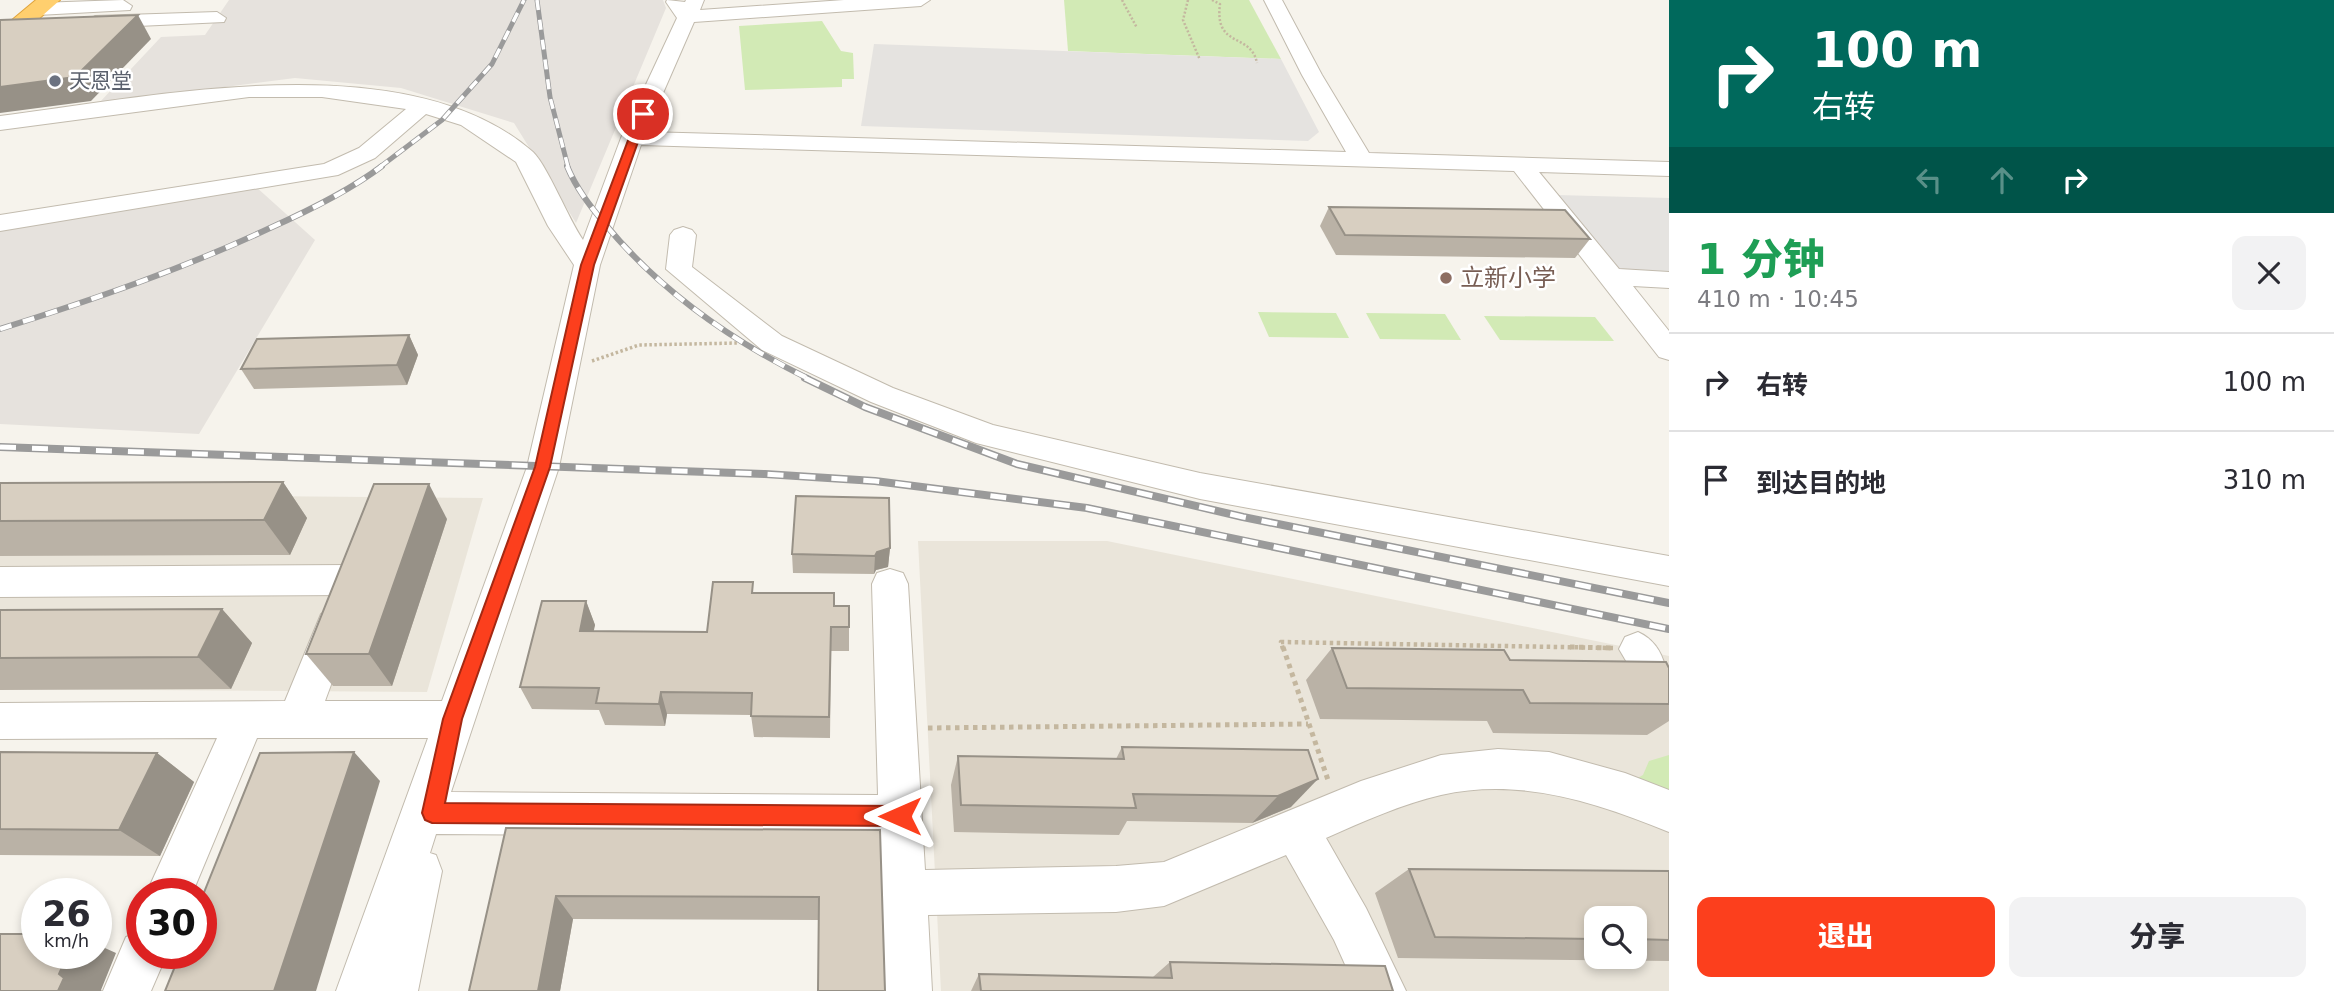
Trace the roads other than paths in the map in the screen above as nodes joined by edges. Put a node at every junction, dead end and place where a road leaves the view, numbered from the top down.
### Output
1 (920, 0) edge
2 (1273, 0) edge
3 (43, 4) edge
4 (685, 6) edge
5 (19, 24) junction
6 (0, 41) edge
7 (421, 107) junction
8 (0, 123) edge
9 (632, 138) junction
10 (1362, 160) junction
11 (1521, 165) junction
12 (1669, 169) edge
13 (0, 223) edge
14 (683, 235) dead end
15 (587, 265) junction
16 (1611, 277) junction
17 (1669, 280) edge
18 (1669, 350) edge
19 (363, 545) edge
20 (1669, 571) edge
21 (351, 580) junction
22 (0, 582) edge
23 (890, 583) dead end
24 (1638, 649) road end
25 (1669, 698) edge
26 (452, 719) junction
27 (245, 720) junction
28 (298, 720) junction
29 (0, 721) edge
30 (1669, 811) edge
31 (432, 813) junction
32 (900, 816) junction
33 (1296, 829) junction
34 (176, 878) edge
35 (904, 893) junction
36 (137, 969) edge
37 (127, 991) edge
38 (360, 991) edge
39 (394, 991) edge
40 (908, 991) edge
41 (1382, 991) edge

1 - 4 street
2 - 10 street
3 - 5 highway
3 - 5 street
4 - 9 street
5 - 6 highway
7 - 8 street
7 - 13 street
7 - 15 street
9 - 10 street
9 - 15 street
10 - 11 street
11 - 12 street
11 - 16 street
14 - 20 street
15 - 26 street
16 - 17 street
16 - 18 street
19 - 21 street
21 - 22 street
21 - 28 street
23 - 32 street
24 - 25 street
26 - 28 street
26 - 31 street
26 - 38 street
27 - 28 street
27 - 29 street
27 - 34 street
30 - 33 street
31 - 32 street
31 - 39 street
32 - 35 street
33 - 35 street
33 - 41 street
35 - 40 street
36 - 37 street

